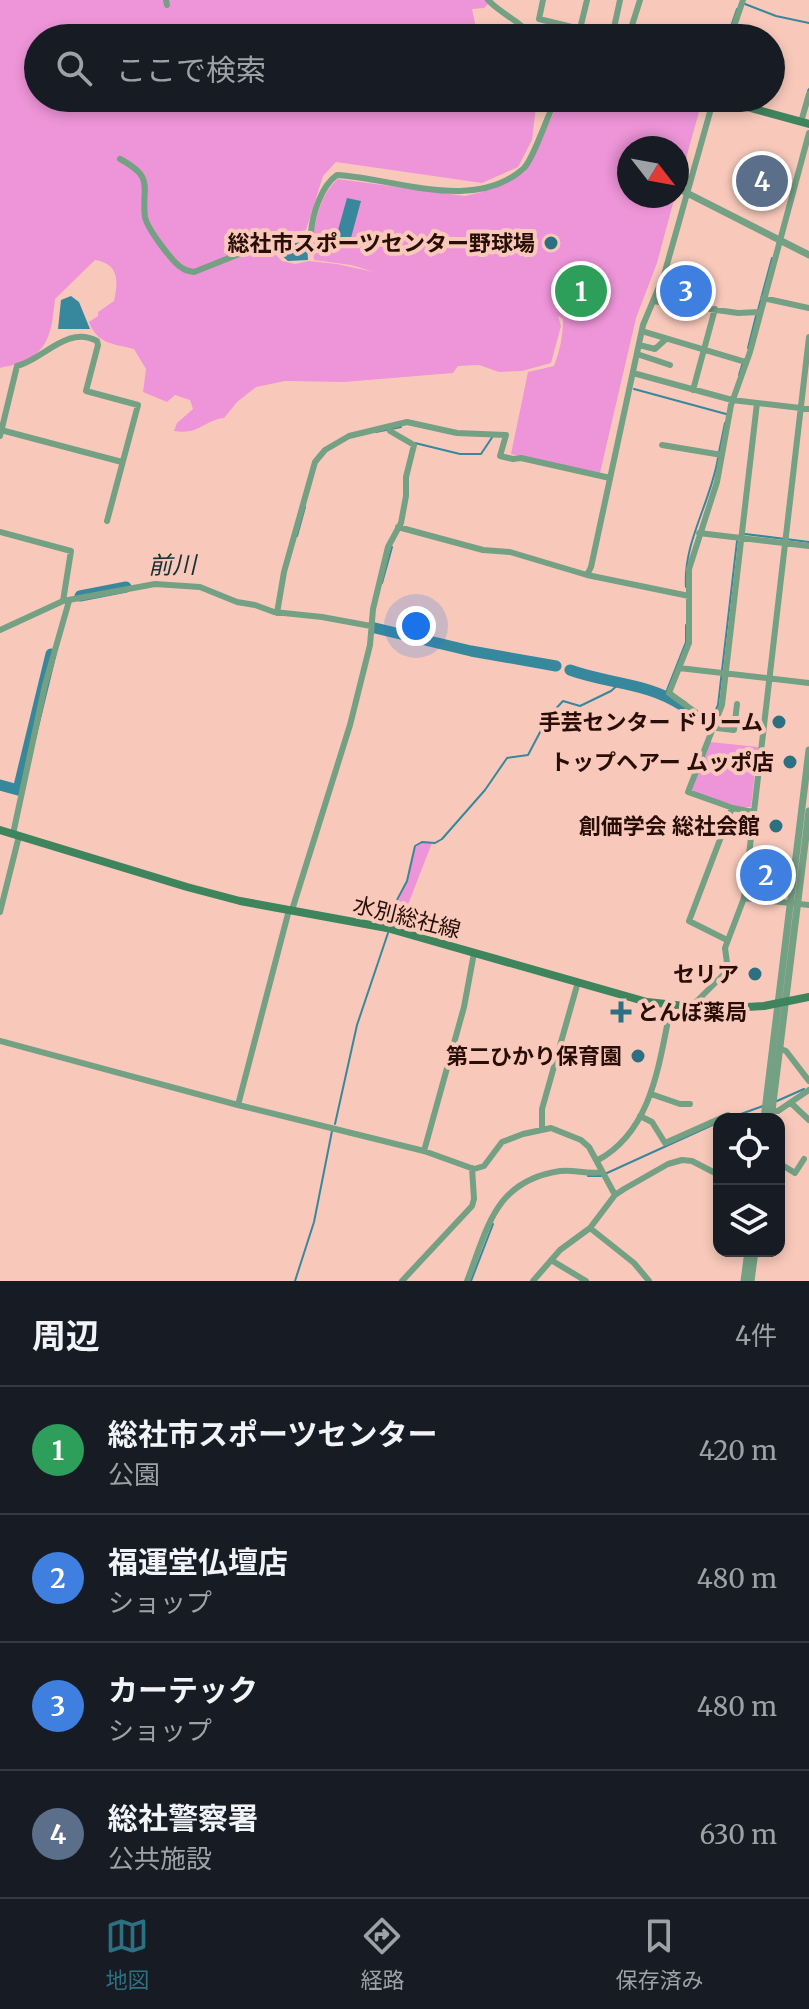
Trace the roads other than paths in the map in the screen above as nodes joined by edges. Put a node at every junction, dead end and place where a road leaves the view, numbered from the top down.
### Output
1 (488, 0) edge
2 (542, 0) edge
3 (587, 0) edge
4 (620, 0) edge
5 (640, 0) edge
6 (743, 0) edge
7 (523, 24) edge
8 (560, 24) edge
9 (581, 24) edge
10 (616, 24) edge
11 (632, 24) edge
12 (735, 24) edge
13 (809, 94) edge
14 (550, 112) edge
15 (709, 112) edge
16 (765, 112) edge
17 (805, 123) edge
18 (809, 133) edge
19 (120, 159) dead end
20 (689, 176) edge
21 (689, 194) edge
22 (680, 208) edge
23 (780, 240) junction
24 (809, 255) edge
25 (763, 298) junction
26 (653, 301) junction
27 (809, 308) edge
28 (715, 309) junction
29 (758, 312) junction
30 (642, 331) junction
31 (809, 337) edge
32 (666, 339) junction
33 (639, 345) junction
34 (704, 350) junction
35 (637, 354) junction
36 (744, 361) junction
37 (670, 365) dead end
38 (633, 373) junction
39 (693, 390) junction
40 (731, 400) junction
41 (757, 403) junction
42 (800, 408) junction
43 (809, 409) edge
44 (1, 430) edge
45 (390, 431) dead end
46 (662, 445) dead end
47 (719, 455) junction
48 (122, 462) junction
49 (610, 478) junction
50 (107, 521) dead end
51 (398, 527) junction
52 (0, 532) edge
53 (699, 533) junction
54 (741, 538) junction
55 (785, 541) junction
56 (809, 546) edge
57 (587, 575) junction
58 (687, 595) junction
59 (66, 601) junction
60 (277, 613) junction
61 (371, 626) junction
62 (0, 630) edge
63 (679, 668) junction
64 (723, 673) junction
65 (769, 679) junction
66 (809, 683) edge
67 (737, 704) dead end
68 (712, 723) junction
69 (809, 750) edge
70 (807, 784) edge
71 (732, 808) junction
72 (809, 811) edge
73 (753, 812) junction
74 (0, 830) edge
75 (16, 835) junction
76 (744, 898) junction
77 (794, 904) junction
78 (809, 905) edge
79 (290, 910) junction
80 (0, 912) edge
81 (727, 940) junction
82 (474, 953) junction
83 (578, 982) junction
84 (809, 997) edge
85 (782, 1002) junction
86 (671, 1006) junction
87 (690, 1008) junction
88 (0, 1041) edge
89 (781, 1049) junction
90 (809, 1081) edge
91 (809, 1090) edge
92 (651, 1094) junction
93 (791, 1103) junction
94 (690, 1104) dead end
95 (238, 1105) junction
96 (769, 1109) edge
97 (640, 1116) junction
98 (809, 1120) edge
99 (713, 1122) edge
100 (542, 1129) junction
101 (424, 1151) junction
102 (804, 1159) dead end
103 (598, 1160) junction
104 (785, 1167) edge
105 (472, 1168) junction
106 (713, 1172) edge
107 (603, 1174) junction
108 (615, 1195) junction
109 (590, 1228) junction
110 (747, 1257) edge
111 (754, 1257) edge
112 (551, 1260) junction
113 (402, 1281) edge
114 (467, 1281) edge
115 (533, 1281) edge
116 (586, 1281) edge
117 (649, 1281) edge
118 (744, 1281) edge
119 (751, 1281) edge

1 - 7 street
2 - 8 street
3 - 9 street
4 - 10 street
5 - 11 street
6 - 12 street
13 - 17 street
14 - 19 street
15 - 20 street
16 - 17 main road
18 - 23 street
21 - 23 street
22 - 26 street
23 - 24 street
23 - 25 street
25 - 27 street
25 - 29 street
26 - 28 street
26 - 30 street
28 - 29 street
28 - 34 street
29 - 36 street
30 - 32 street
30 - 33 street
31 - 42 street
32 - 33 street
32 - 34 street
33 - 35 street
34 - 36 street
34 - 39 street
35 - 37 street
35 - 38 street
36 - 40 street
38 - 39 street
38 - 49 street
39 - 40 street
40 - 41 street
40 - 47 street
41 - 42 street
41 - 54 street
42 - 43 street
42 - 55 street
44 - 48 street
44 - 48 street
45 - 51 street
46 - 47 street
47 - 53 street
48 - 50 street
49 - 57 street
49 - 60 street
51 - 57 street
51 - 61 street
52 - 59 street
53 - 54 street
53 - 58 street
54 - 55 street
54 - 64 street
55 - 56 street
55 - 65 street
57 - 58 street
58 - 63 street
59 - 60 street
59 - 62 street
59 - 75 street
60 - 61 street
61 - 79 street
63 - 64 street
63 - 68 street
64 - 65 street
64 - 68 street
65 - 66 street
65 - 73 street
67 - 68 street
68 - 71 street
69 - 70 street
70 - 77 street
71 - 73 street
71 - 81 street
72 - 77 street
73 - 76 street
74 - 75 main road, 水別総社線
75 - 79 main road, 水別総社線
75 - 80 street
76 - 77 street
76 - 81 street
77 - 78 street
77 - 85 street
79 - 82 main road, 水別総社線
79 - 95 street
81 - 87 street
82 - 83 main road, 水別総社線
82 - 101 street
83 - 86 main road, 水別総社線
83 - 100 street
84 - 85 main road, 水別総社線
85 - 87 main road, 水別総社線
85 - 89 street
85 - 96 street
86 - 87 main road, 水別総社線
86 - 92 street
88 - 95 street
89 - 90 street
89 - 96 street
91 - 93 street
92 - 94 street
92 - 97 street
93 - 96 street
93 - 98 street
95 - 101 street
97 - 99 street
97 - 103 street
100 - 103 street
100 - 105 street
101 - 105 street
102 - 104 street
103 - 107 street
105 - 113 street
106 - 108 street
107 - 108 street
107 - 114 street
108 - 109 street
109 - 112 street
109 - 117 street
110 - 118 street
111 - 119 street
112 - 115 street
112 - 116 street

